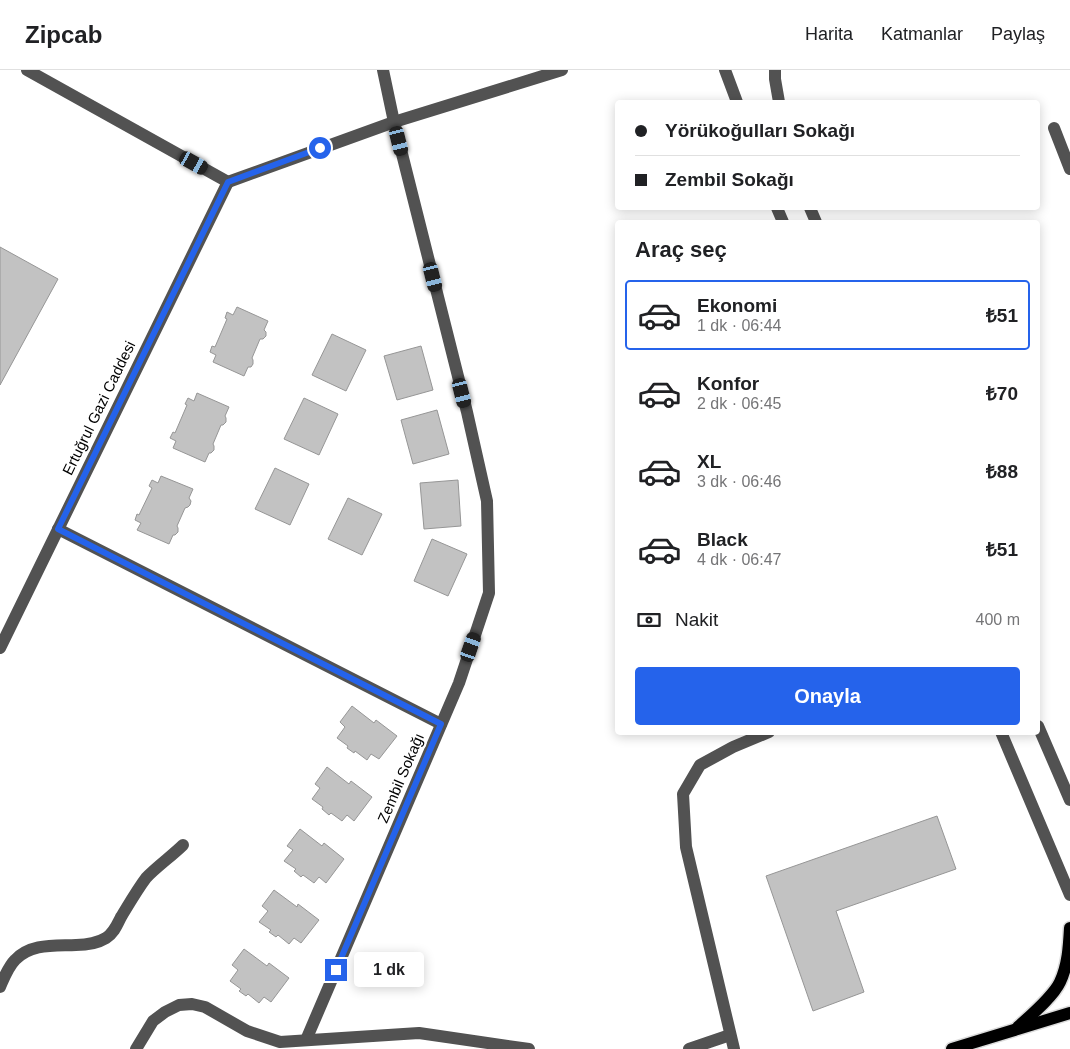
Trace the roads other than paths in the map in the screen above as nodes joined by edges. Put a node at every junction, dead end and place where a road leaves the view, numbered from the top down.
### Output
1 (27, 70) edge
2 (383, 70) edge
3 (562, 70) edge
4 (725, 70) edge
5 (775, 74) edge
6 (736, 100) edge
7 (779, 100) edge
8 (394, 122) junction
9 (1054, 128) dead end
10 (1070, 169) edge
11 (228, 182) junction
12 (58, 529) junction
13 (0, 648) edge
14 (441, 724) junction
15 (1040, 731) edge
16 (762, 735) edge
17 (1002, 735) edge
18 (1070, 800) edge
19 (184, 845) dead end
20 (1070, 895) edge
21 (1070, 928) edge
22 (0, 987) edge
23 (1070, 1013) edge
24 (1015, 1030) junction
25 (730, 1035) junction
26 (306, 1040) junction
27 (136, 1049) edge
28 (529, 1049) edge
29 (689, 1049) edge
30 (734, 1049) edge
31 (952, 1049) edge

1 - 11 street
2 - 8 street, Zembil Sokağı
3 - 8 street
4 - 6 street
5 - 7 street
8 - 11 street
8 - 14 street, Zembil Sokağı
9 - 10 street
11 - 12 street, Ertuğrul Gazi Caddesi
12 - 13 street, Ertuğrul Gazi Caddesi
12 - 14 street
14 - 26 street, Zembil Sokağı
15 - 18 street
16 - 25 street
17 - 20 street
19 - 22 street
21 - 24 main road
23 - 24 main road
24 - 31 main road
25 - 29 street
25 - 30 street
26 - 27 street
26 - 28 street

